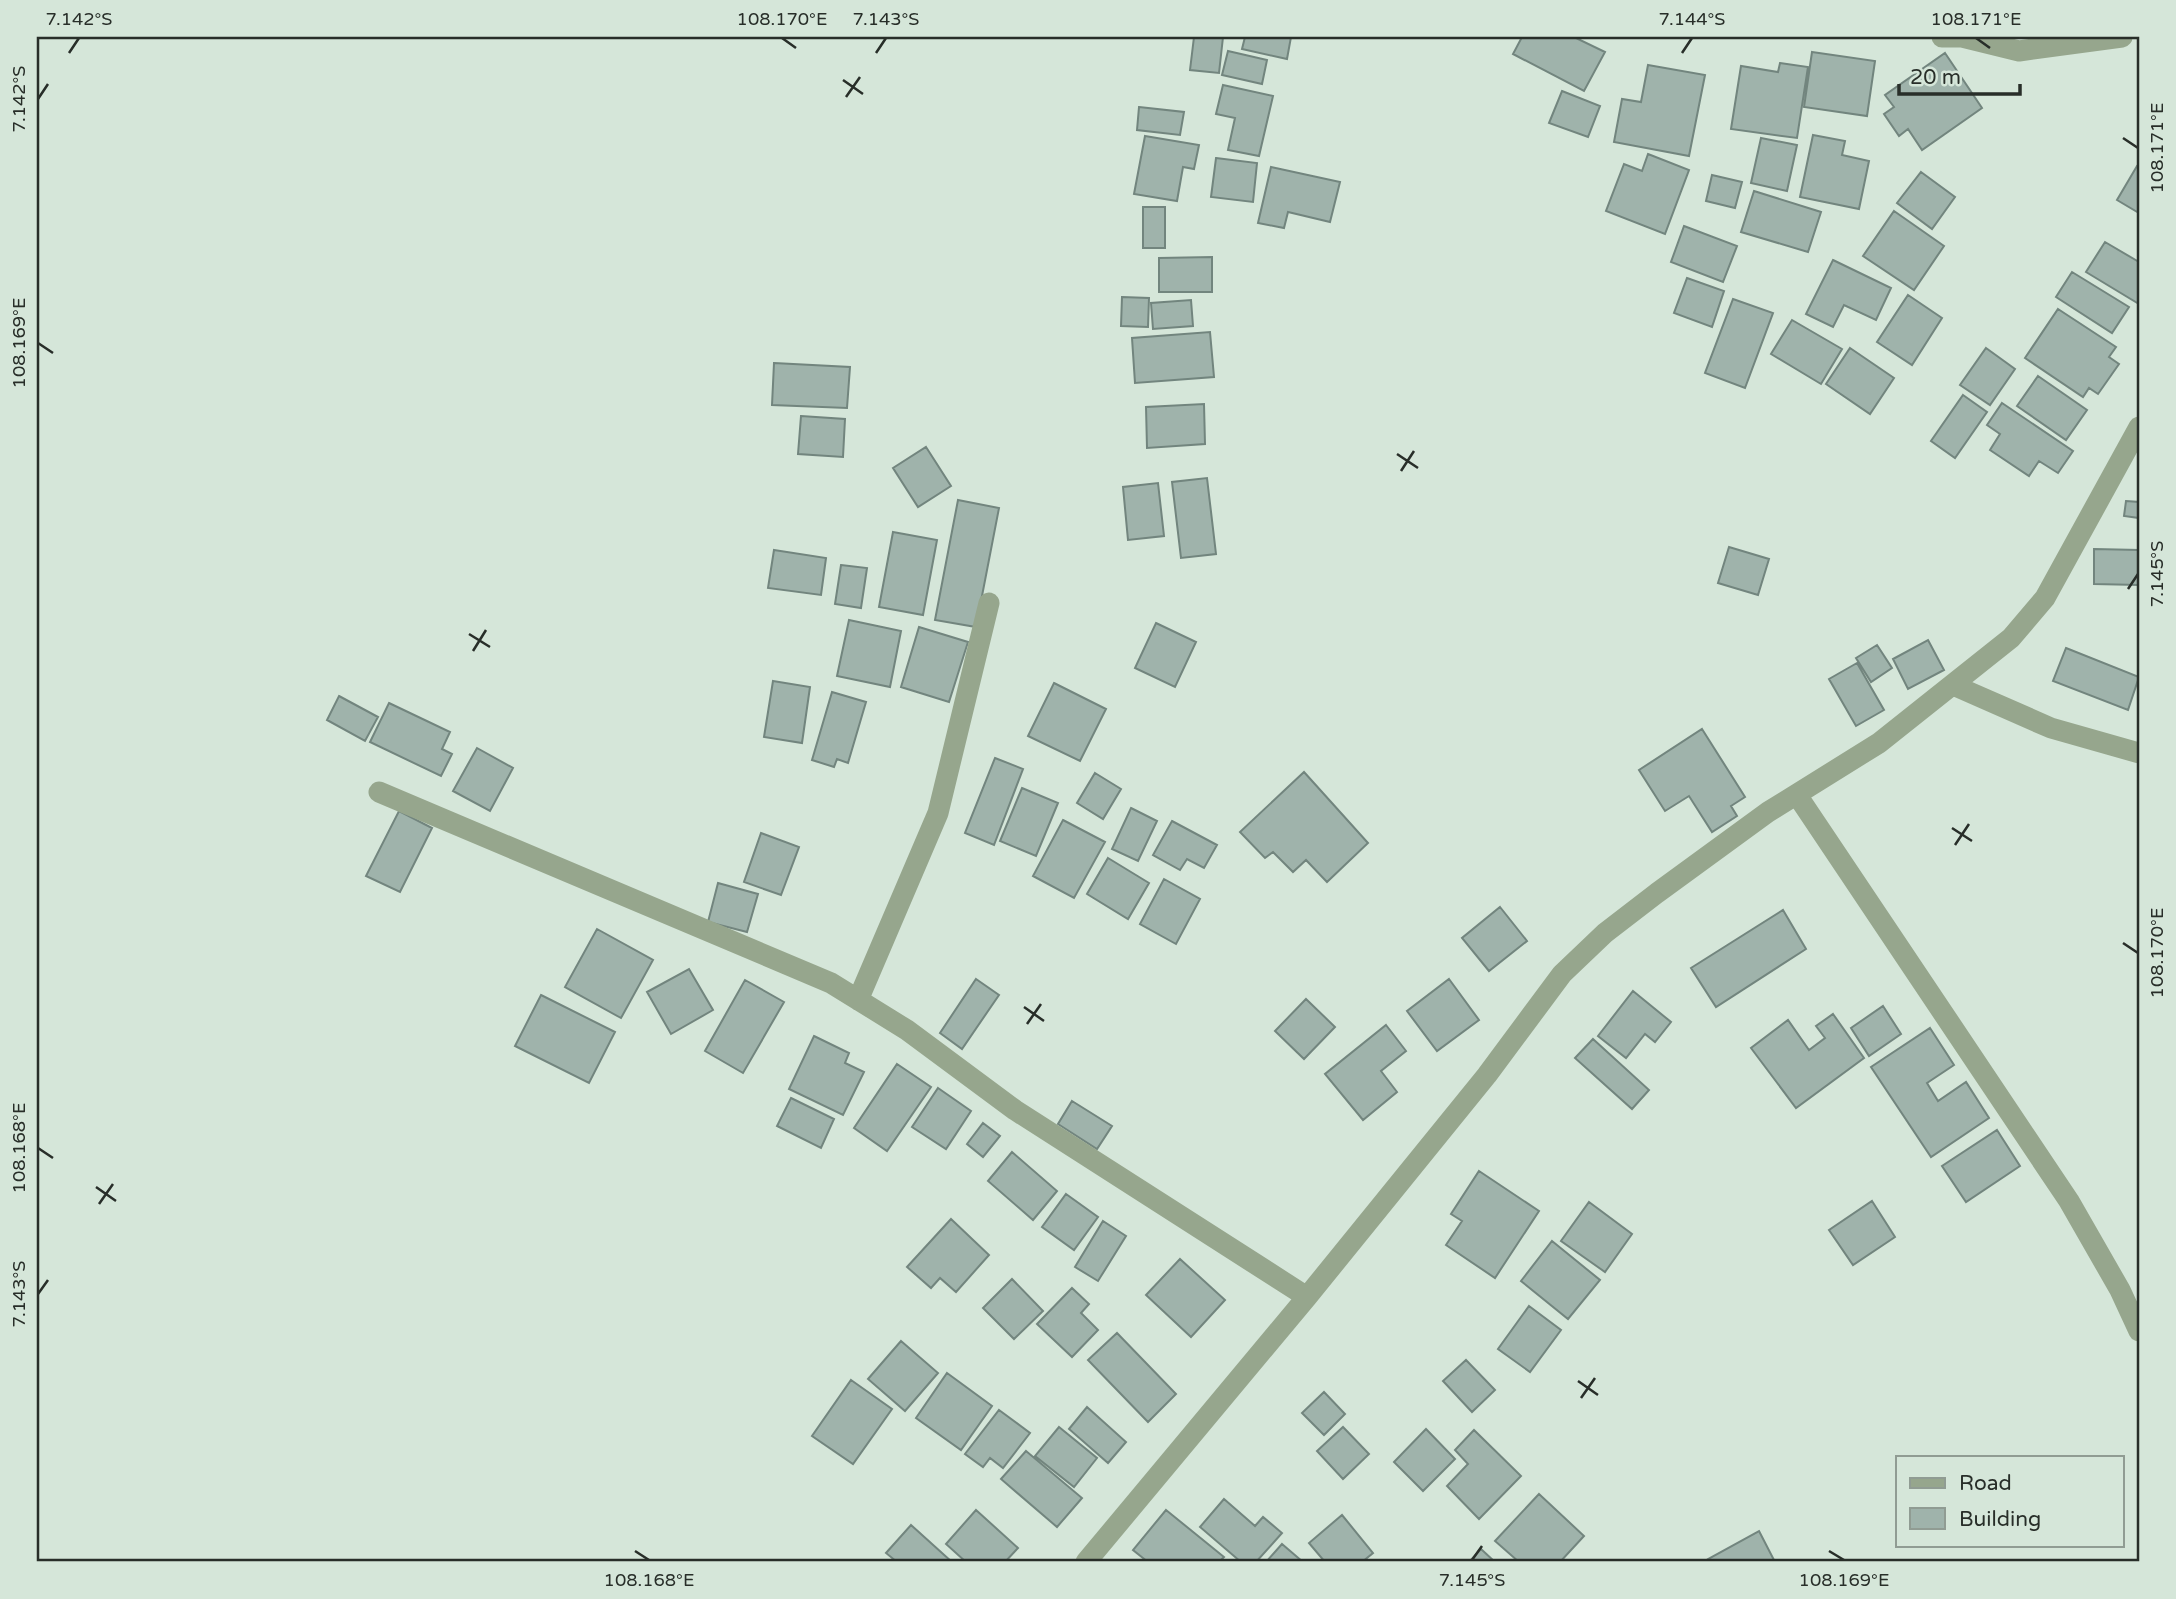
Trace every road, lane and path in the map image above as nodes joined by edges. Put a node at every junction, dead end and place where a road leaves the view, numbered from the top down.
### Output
1 (1942, 37) edge
2 (2122, 37) edge
3 (2139, 427) edge
4 (989, 603) dead end
5 (1953, 685) junction
6 (2139, 753) edge
7 (379, 792) dead end
8 (1797, 795) junction
9 (858, 1000) junction
10 (1307, 1297) junction
11 (2139, 1331) edge
12 (1086, 1562) edge

1 - 2 street
3 - 5 street
4 - 9 street
5 - 6 street
5 - 8 street
7 - 9 street
8 - 10 street
8 - 11 street
9 - 10 street
10 - 12 street

